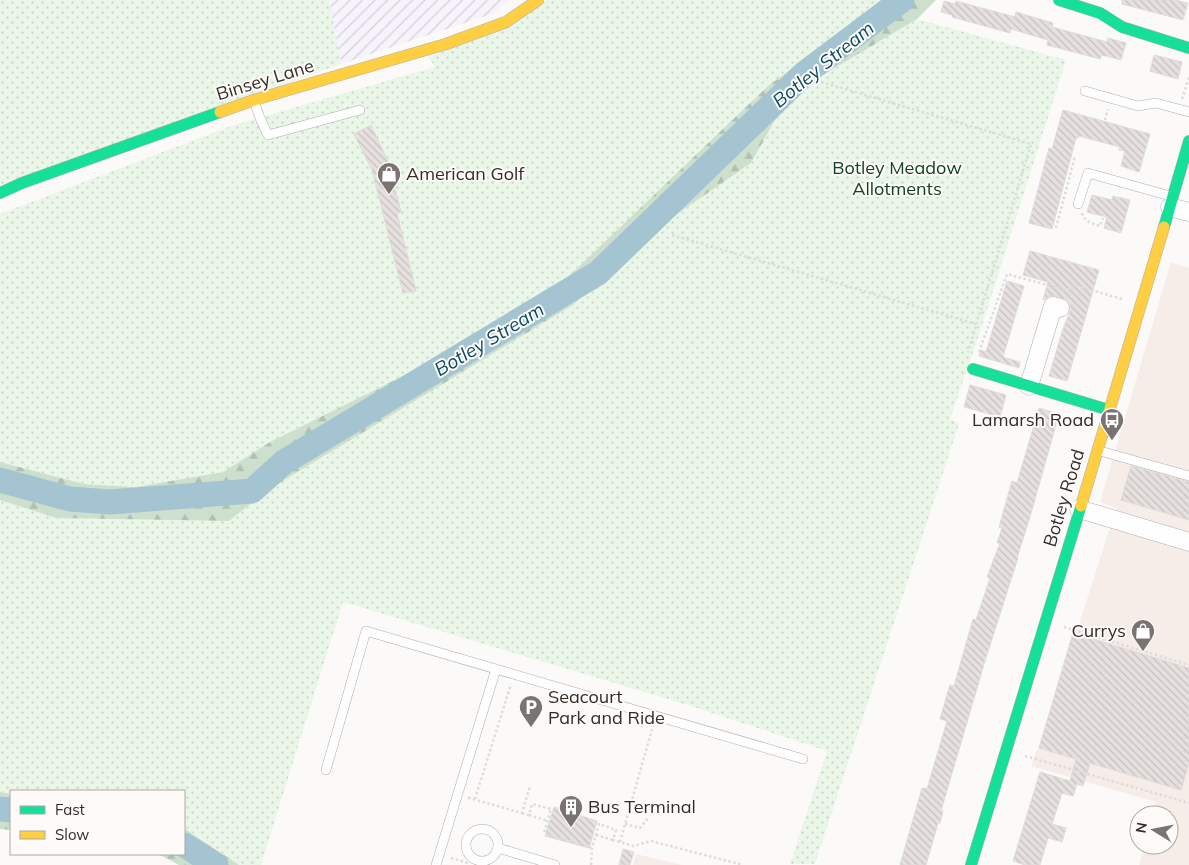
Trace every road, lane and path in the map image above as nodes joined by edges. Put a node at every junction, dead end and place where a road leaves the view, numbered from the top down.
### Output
1 (538, 0) edge
2 (1059, 0) edge
3 (1189, 48) edge
4 (821, 82) dead end
5 (1085, 91) dead end
6 (254, 100) junction
7 (360, 110) dead end
8 (1189, 112) edge
9 (1189, 141) edge
10 (1074, 156) dead end
11 (0, 193) edge
12 (1172, 202) junction
13 (1078, 204) joint
14 (1189, 212) edge
15 (1103, 218) dead end
16 (1056, 228) dead end
17 (672, 235) dead end
18 (1123, 299) dead end
19 (1060, 308) dead end
20 (976, 324) junction
21 (974, 331) dead end
22 (973, 369) joint
23 (1029, 386) junction
24 (1109, 410) junction
25 (1097, 450) junction
26 (1189, 476) edge
27 (1079, 509) junction
28 (1189, 542) edge
29 (1057, 625) dead end
30 (1189, 665) edge
31 (496, 670) junction
32 (514, 675) junction
33 (656, 716) junction
34 (1007, 750) junction
35 (802, 759) dead end
36 (326, 770) dead end
37 (530, 786) dead end
38 (1189, 802) edge
39 (522, 813) junction
40 (529, 815) junction
41 (649, 817) dead end
42 (548, 820) junction
43 (625, 824) junction
44 (596, 834) junction
45 (613, 840) junction
46 (620, 842) junction
47 (498, 848) junction
48 (592, 848) junction
49 (472, 857) junction
50 (451, 858) dead end
51 (436, 865) edge
52 (555, 865) edge
53 (591, 865) edge
54 (743, 865) edge
55 (971, 865) edge

1 - 6 street, Binsey Lane
2 - 3 street
4 - 20 path
5 - 8 lane
6 - 7 lane
6 - 11 street, Binsey Lane
9 - 12 street, Botley Road
10 - 16 path
12 - 13 lane
12 - 14 street
12 - 24 street, Botley Road
13 - 15 path
17 - 20 path
18 - 22 path
19 - 23 street
20 - 21 path
22 - 23 street
23 - 24 street
24 - 25 street, Botley Road
25 - 26 lane
25 - 27 street, Botley Road
27 - 28 street
27 - 34 street, Botley Road
29 - 30 path
31 - 32 lane
31 - 36 lane
31 - 51 lane
32 - 33 lane
32 - 39 path
33 - 35 lane
33 - 43 path
34 - 38 path
34 - 55 street, Botley Road
37 - 39 path
39 - 40 path
40 - 42 path
40 - 42 path
41 - 43 path
42 - 48 path
43 - 46 path
44 - 45 path
44 - 45 path
44 - 48 path
45 - 46 path
46 - 54 path
47 - 49 lane
47 - 49 lane
47 - 52 lane
48 - 53 path
49 - 50 path

